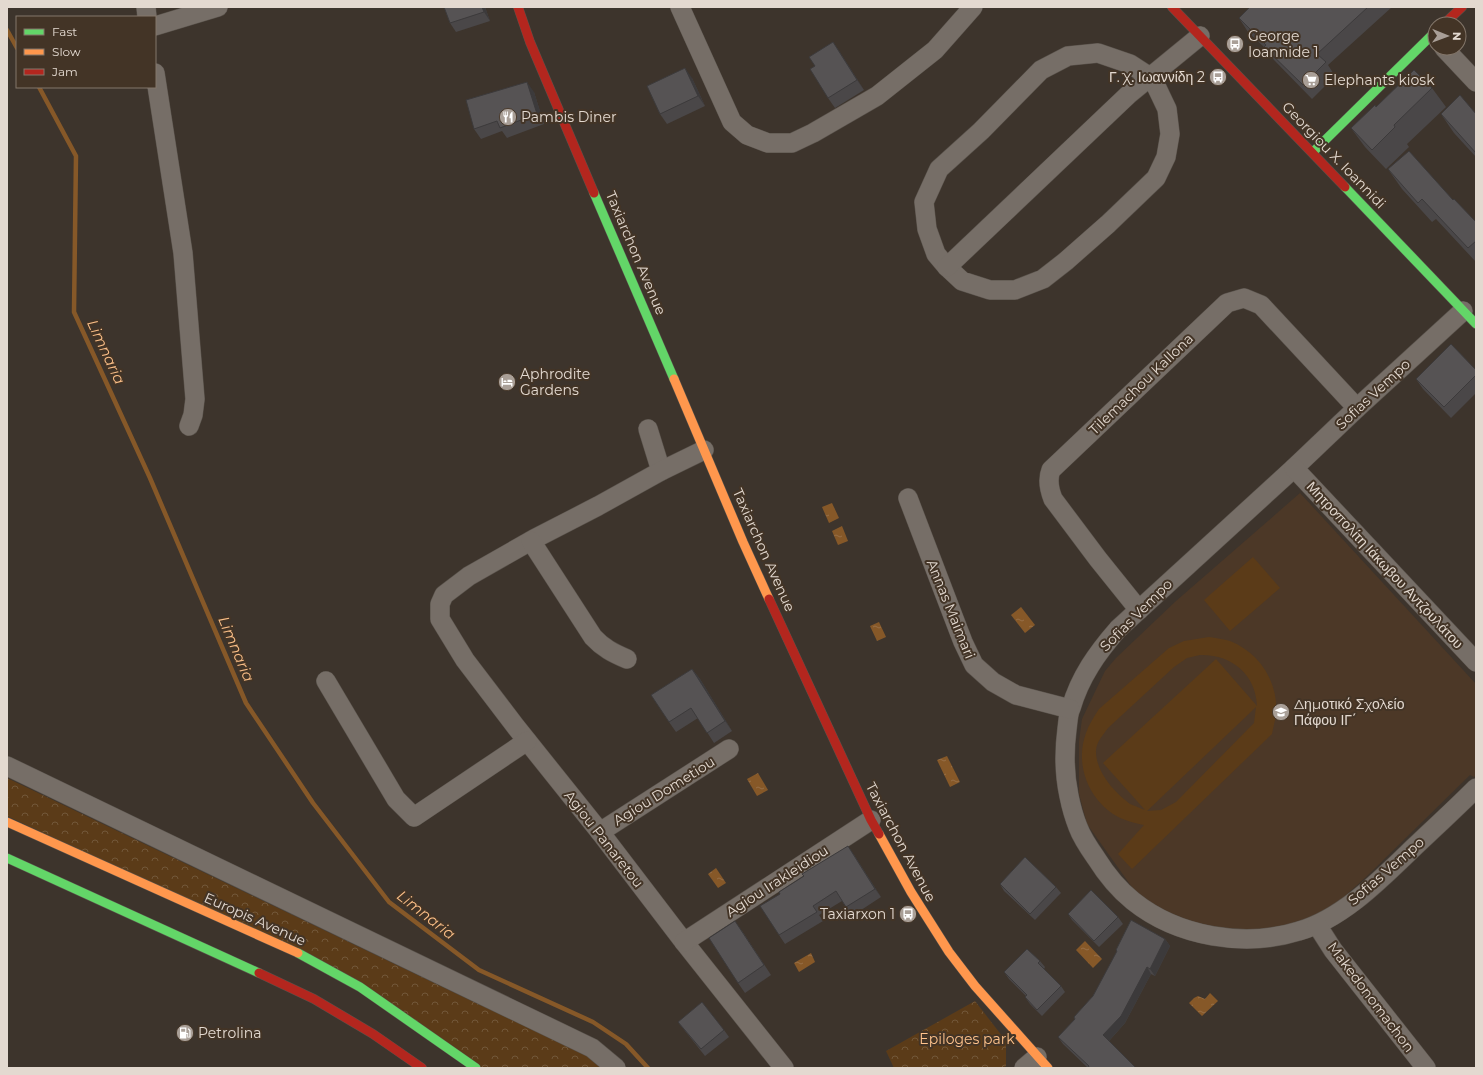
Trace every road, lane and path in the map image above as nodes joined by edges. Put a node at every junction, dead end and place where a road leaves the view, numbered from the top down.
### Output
1 (218, 7) edge
2 (518, 7) edge
3 (680, 7) edge
4 (973, 7) edge
5 (1172, 7) edge
6 (1462, 7) edge
7 (1455, 16) edge
8 (156, 26) edge
9 (1200, 36) junction
10 (1427, 46) edge
11 (1455, 56) edge
12 (1150, 77) junction
13 (156, 79) edge
14 (1476, 82) edge
15 (1313, 152) junction
16 (947, 267) junction
17 (1470, 317) edge
18 (1357, 408) junction
19 (189, 426) dead end
20 (648, 429) dead end
21 (704, 450) junction
22 (1294, 468) junction
23 (661, 471) junction
24 (908, 498) dead end
25 (531, 541) junction
26 (1139, 610) junction
27 (627, 658) dead end
28 (1476, 662) edge
29 (326, 680) dead end
30 (1070, 710) junction
31 (527, 741) junction
32 (729, 749) dead end
33 (7, 766) edge
34 (1476, 788) edge
35 (871, 820) junction
36 (7, 822) edge
37 (600, 832) junction
38 (7, 858) edge
39 (1317, 925) junction
40 (684, 942) junction
41 (1036, 1064) edge
42 (422, 1068) edge
43 (476, 1068) edge
44 (616, 1068) edge
45 (784, 1068) edge
46 (1426, 1068) edge

1 - 8 street
2 - 21 main road, Taxiarchon Avenue
3 - 4 street
5 - 9 main road, Georgiou X. Ioannidi
6 - 7 main road
9 - 12 street
9 - 15 main road, Georgiou X. Ioannidi
10 - 15 main road
11 - 14 street
12 - 16 street
12 - 16 street
12 - 16 street
13 - 19 street
15 - 17 main road, Georgiou X. Ioannidi
17 - 18 street, Sofias Vempo
18 - 22 street, Sofias Vempo
18 - 26 street, Tilemachou Kallona
20 - 23 street
21 - 23 street
21 - 35 main road, Taxiarchon Avenue
22 - 26 street, Sofias Vempo
22 - 28 street, Μητροπολίτη Ιάκωβου Αντζουλάτου
23 - 25 street
24 - 30 street, Annas Maimari
25 - 27 street
25 - 31 street, Agiou Panaretou
26 - 30 street, Sofias Vempo
29 - 31 street
30 - 39 street, Sofias Vempo
31 - 37 street, Agiou Panaretou
32 - 37 street, Agiou Dometiou
33 - 44 street
34 - 39 street, Sofias Vempo
35 - 40 street, Agiou Irakleidiou
35 - 41 main road, Taxiarchon Avenue
36 - 43 main road, Europis Avenue
37 - 40 street, Agiou Panaretou
38 - 42 main road
39 - 46 street, Makedonomachon
40 - 45 street, Agiou Panaretou

